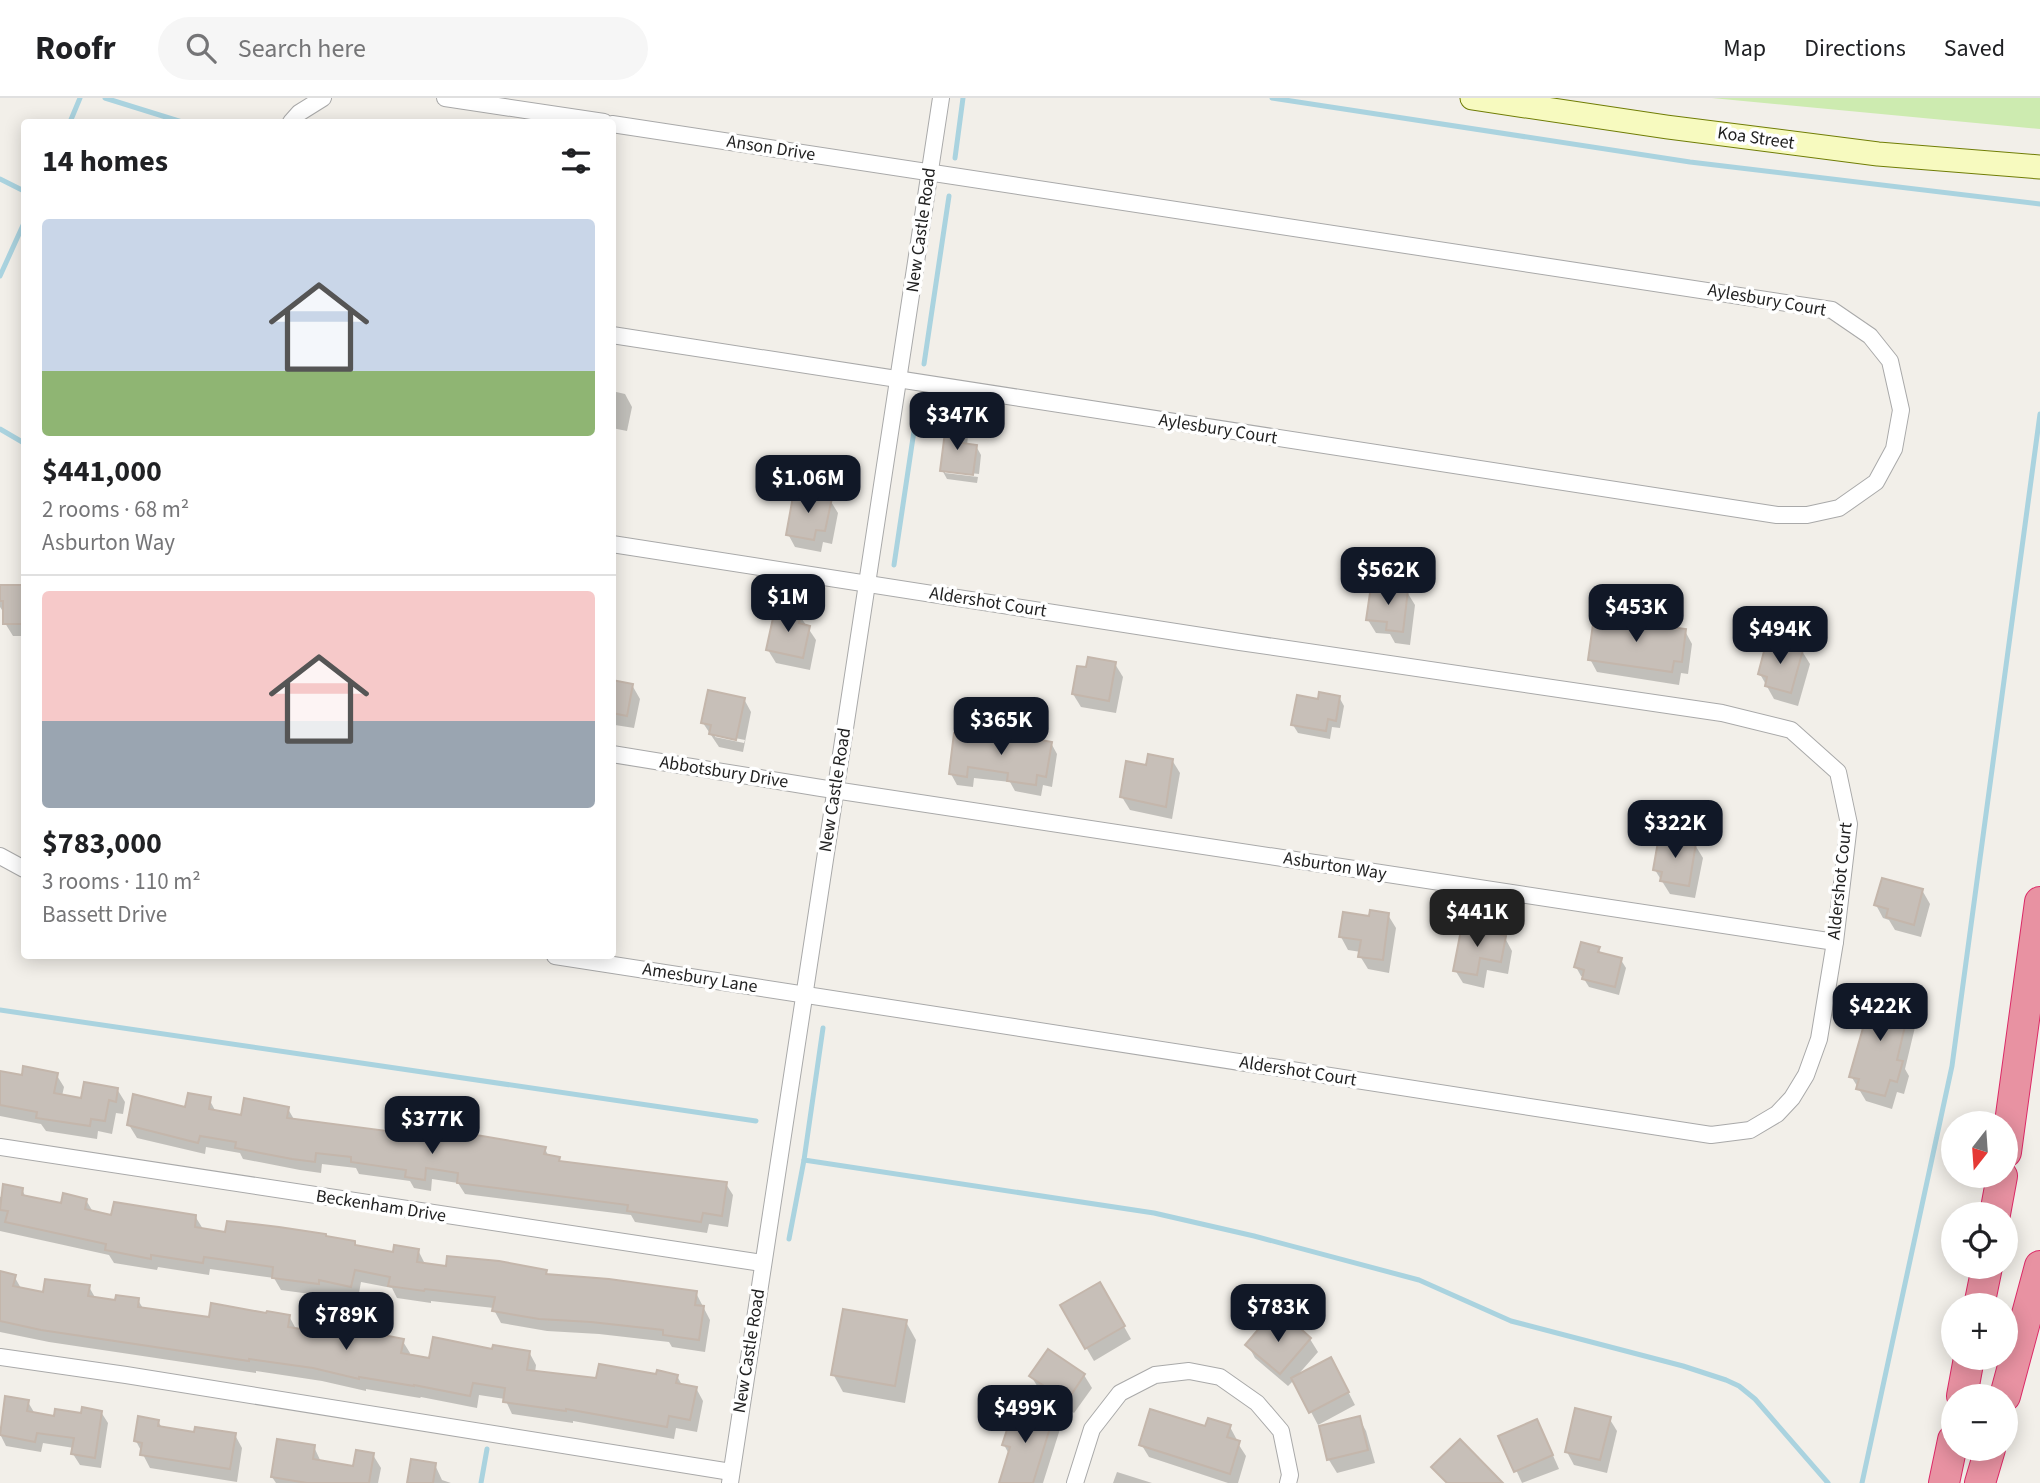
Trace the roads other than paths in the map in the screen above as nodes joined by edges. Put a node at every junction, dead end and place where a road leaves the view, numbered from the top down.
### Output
1 (323, 98) edge
2 (445, 98) edge
3 (941, 98) edge
4 (1472, 98) edge
5 (294, 119) edge
6 (584, 119) edge
7 (616, 125) edge
8 (2040, 167) edge
9 (929, 173) junction
10 (616, 336) edge
11 (899, 379) junction
12 (616, 545) edge
13 (867, 584) junction
14 (616, 755) edge
15 (835, 790) junction
16 (0, 856) edge
17 (21, 867) edge
18 (2040, 902) edge
19 (1835, 942) junction
20 (575, 959) edge
21 (804, 994) junction
22 (2012, 1111) edge
23 (0, 1147) edge
24 (762, 1263) junction
25 (2040, 1266) edge
26 (0, 1357) edge
27 (2008, 1384) edge
28 (1949, 1461) edge
29 (1986, 1461) edge
30 (730, 1477) edge
31 (1075, 1483) edge
32 (1288, 1483) edge
33 (1944, 1483) edge
34 (1980, 1483) edge

1 - 5 street
2 - 6 street
3 - 9 street, New Castle Road
4 - 8 main road, Koa Street
7 - 9 street, Anson Drive
9 - 11 street, New Castle Road
9 - 11 street, Aylesbury Court
10 - 11 street
11 - 13 street, New Castle Road
12 - 13 street
13 - 15 street, New Castle Road
13 - 19 street, Aldershot Court
14 - 15 street, Abbotsbury Drive
15 - 19 street, Asburton Way
15 - 21 street, New Castle Road
16 - 17 street
18 - 22 highway
19 - 21 street, Aldershot Court
20 - 21 street, Amesbury Lane
21 - 24 street, New Castle Road
23 - 24 street, Beckenham Drive
24 - 30 street, New Castle Road
25 - 27 highway
26 - 30 street
28 - 33 highway
29 - 34 highway
31 - 32 street

